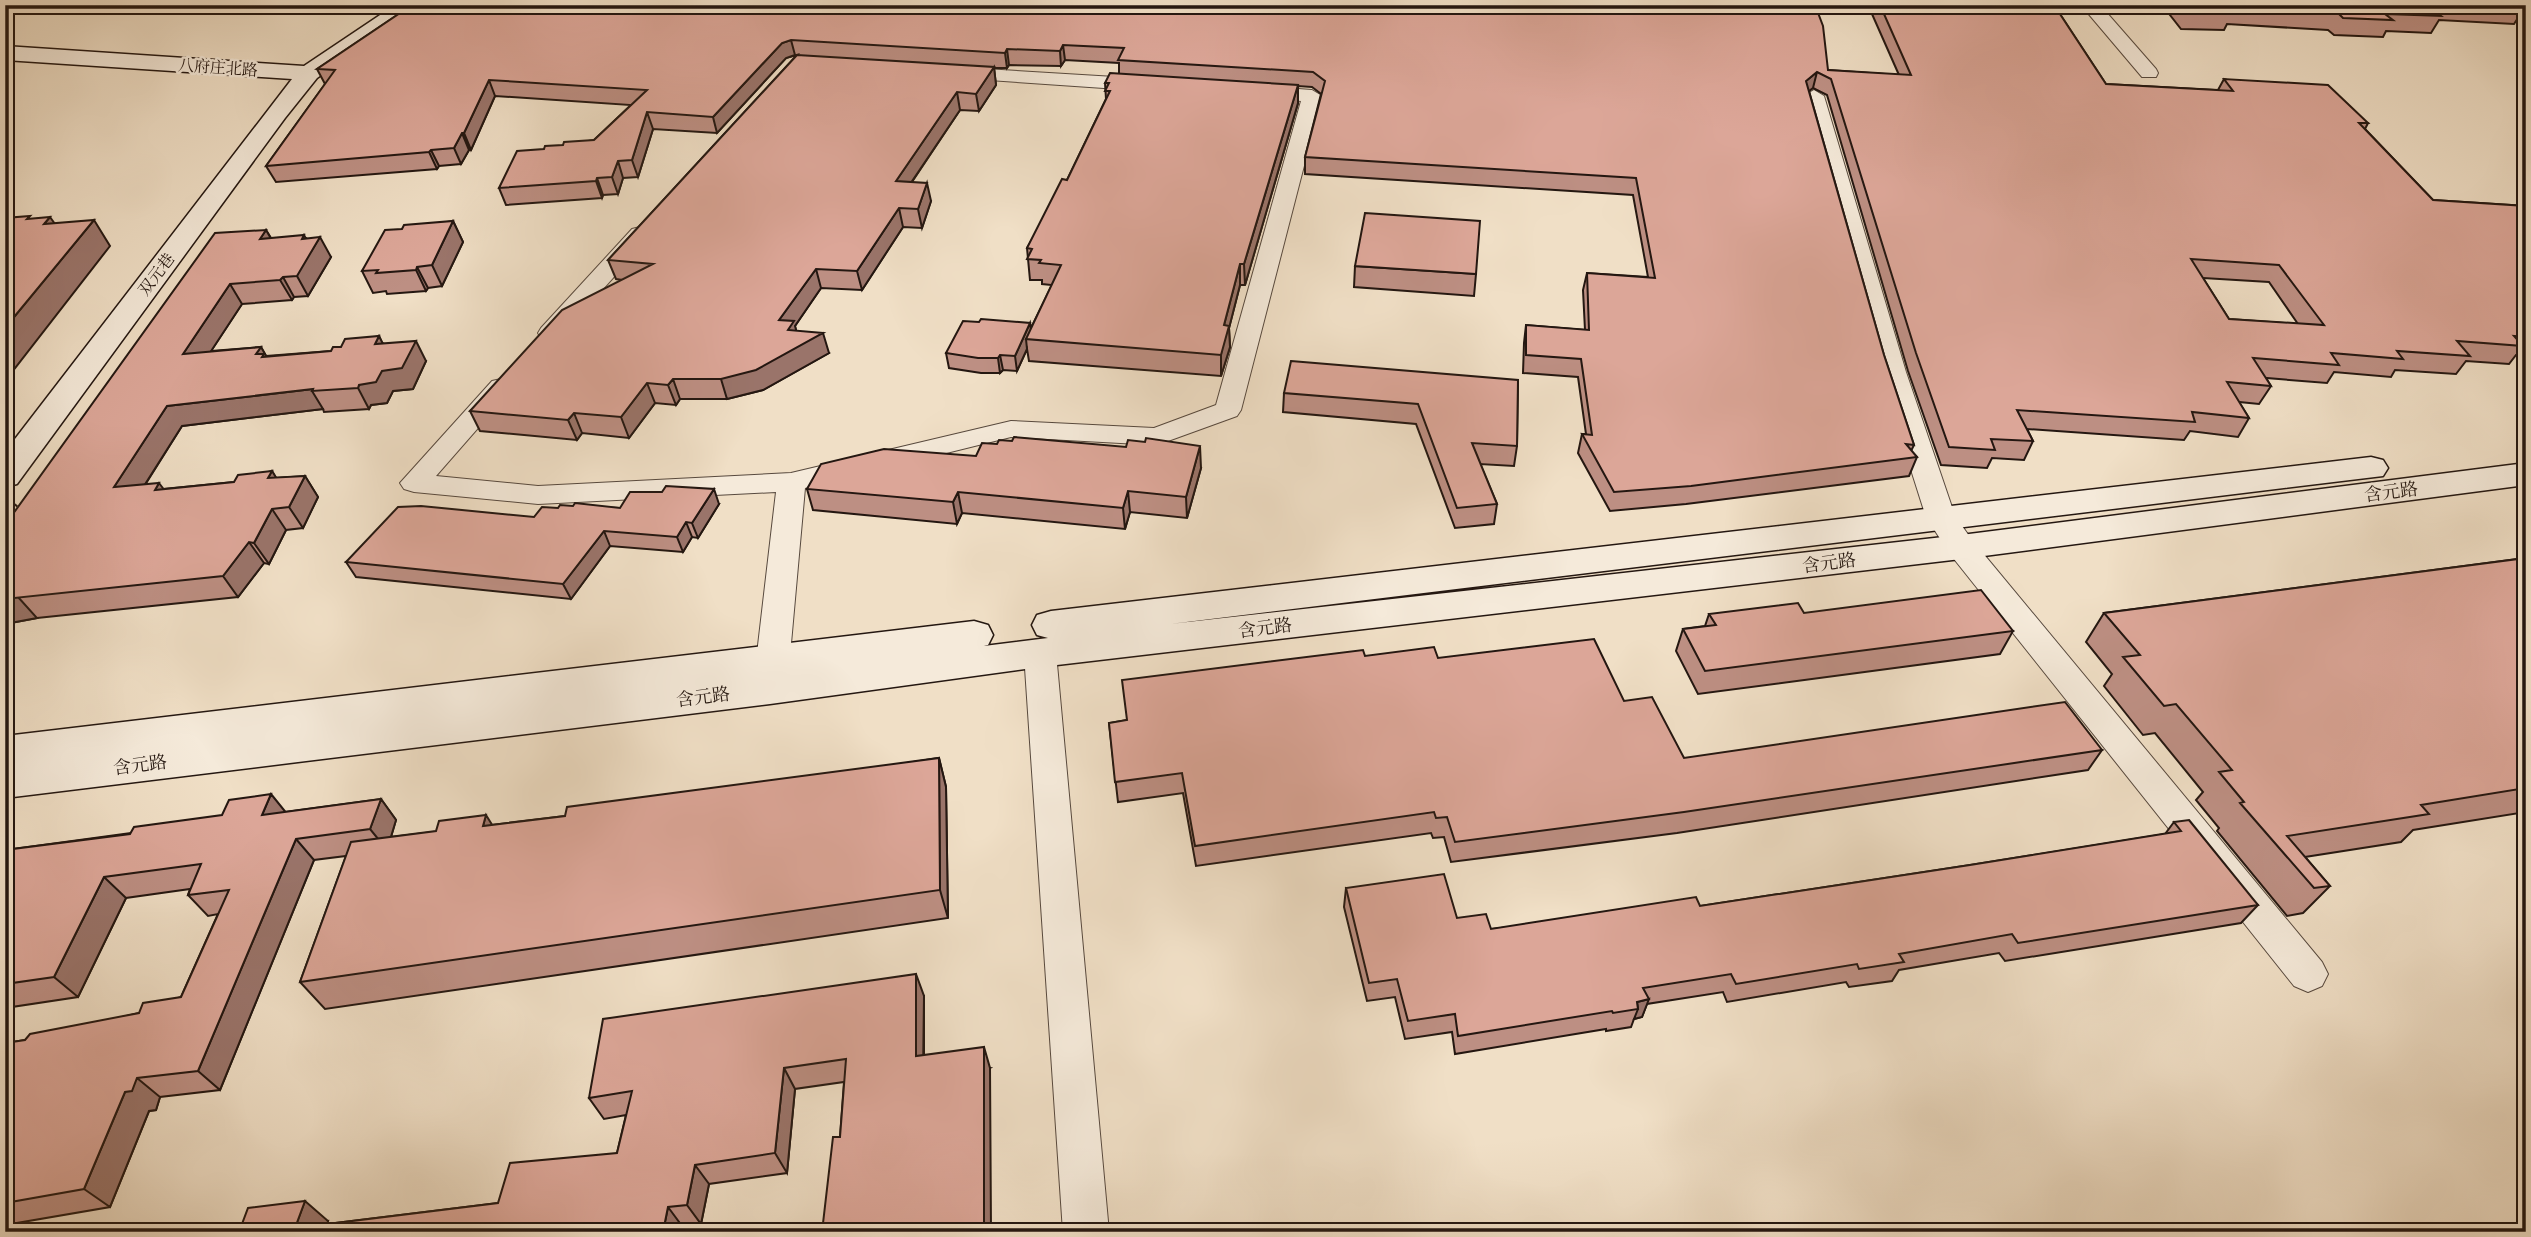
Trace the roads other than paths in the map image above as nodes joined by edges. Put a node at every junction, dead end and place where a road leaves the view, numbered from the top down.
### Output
1 (410, 5) edge
2 (2090, 5) edge
3 (5, 53) edge
4 (309, 72) junction
5 (931, 72) edge
6 (2148, 73) dead end
7 (1176, 87) edge
8 (1230, 91) edge
9 (1814, 96) edge
10 (656, 217) edge
11 (535, 350) edge
12 (516, 370) edge
13 (2526, 451) edge
14 (2526, 474) edge
15 (5, 476) edge
16 (791, 482) junction
17 (1951, 532) junction
18 (1040, 653) junction
19 (772, 674) junction
20 (5, 752) edge
21 (5, 781) edge
22 (2308, 974) dead end
23 (1086, 1232) edge

1 - 4 main road
2 - 6 street
3 - 4 main road, 八府庄北路
4 - 15 main road, 双元巷
5 - 7 street
8 - 16 street
9 - 17 street
10 - 11 street
12 - 16 street
13 - 17 main road, 含元路
14 - 17 main road, 含元路
16 - 19 street
17 - 18 main road, 含元路
17 - 19 main road, 含元路
17 - 22 street
18 - 19 main road, 含元路
18 - 23 street
19 - 20 main road, 含元路
19 - 21 main road, 含元路

